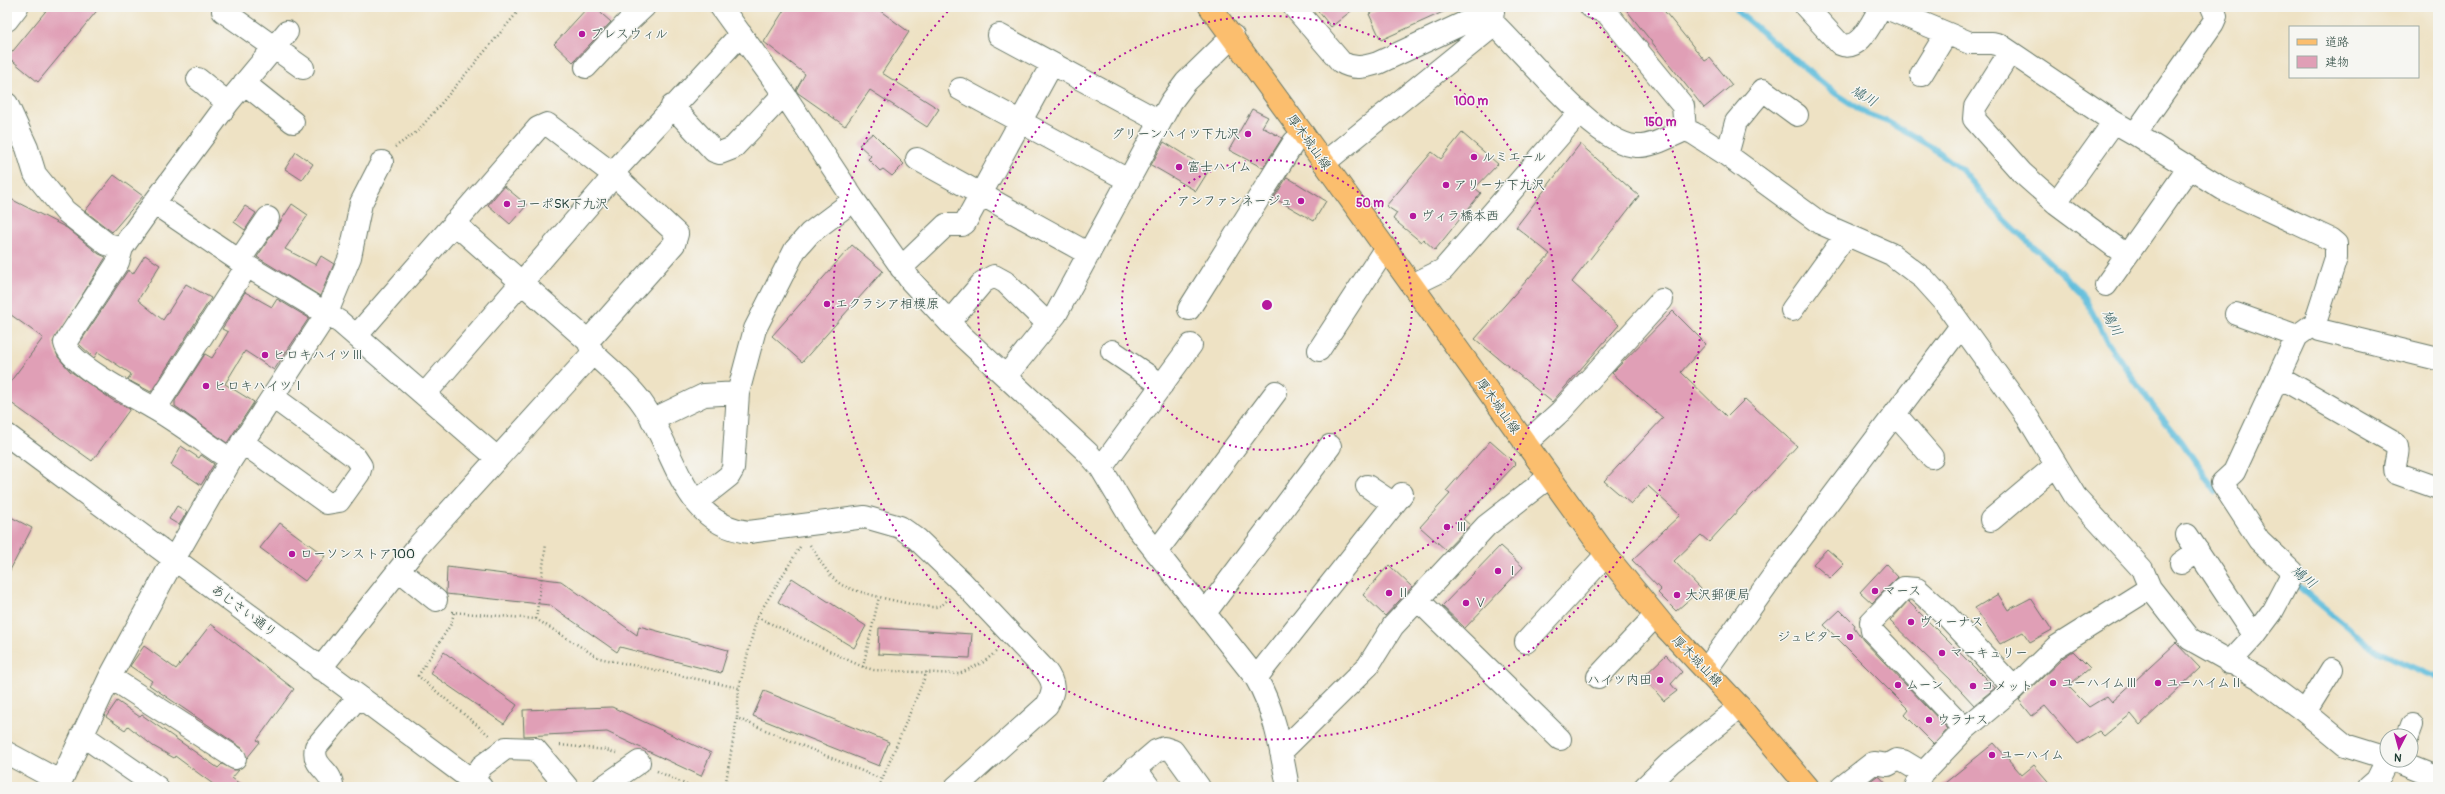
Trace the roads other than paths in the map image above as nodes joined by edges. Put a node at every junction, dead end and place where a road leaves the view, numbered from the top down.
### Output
1 (17, 7) edge
2 (644, 7) edge
3 (721, 7) edge
4 (1210, 7) edge
5 (1294, 7) edge
6 (1591, 7) edge
7 (1806, 7) edge
8 (1881, 7) edge
9 (1884, 7) edge
10 (2212, 7) edge
11 (223, 11) dead end
12 (1493, 14) edge
13 (7, 20) edge
14 (741, 34) junction
15 (1946, 34) junction
16 (999, 36) dead end
17 (1233, 36) junction
18 (281, 39) junction
19 (2010, 52) junction
20 (1052, 64) junction
21 (586, 67) dead end
22 (303, 68) dead end
23 (1920, 75) dead end
24 (198, 79) dead end
25 (244, 83) junction
26 (960, 89) dead end
27 (784, 94) junction
28 (228, 103) junction
29 (7, 104) edge
30 (672, 106) junction
31 (1579, 113) junction
32 (1797, 116) dead end
33 (1159, 121) junction
34 (293, 122) dead end
35 (2114, 122) junction
36 (1020, 123) junction
37 (1685, 130) junction
38 (2135, 134) junction
39 (1304, 135) junction
40 (1727, 155) junction
41 (916, 158) dead end
42 (382, 162) road end
43 (1324, 163) junction
44 (2188, 168) junction
45 (614, 174) junction
46 (1128, 180) junction
47 (982, 195) junction
48 (854, 200) junction
49 (154, 203) junction
50 (2056, 203) junction
51 (268, 218) dead end
52 (454, 223) junction
53 (1846, 235) junction
54 (122, 248) junction
55 (1385, 249) junction
56 (1089, 254) junction
57 (2126, 255) junction
58 (243, 264) junction
59 (901, 268) junction
60 (521, 283) junction
61 (1412, 285) junction
62 (2106, 285) dead end
63 (1662, 300) dead end
64 (1189, 310) dead end
65 (1792, 310) dead end
66 (2236, 314) dead end
67 (326, 315) junction
68 (949, 322) junction
69 (2315, 323) junction
70 (1048, 324) junction
71 (1961, 326) junction
72 (357, 335) junction
73 (2297, 336) junction
74 (1192, 345) dead end
75 (590, 347) junction
76 (1319, 350) dead end
77 (1112, 351) dead end
78 (2438, 359) edge
79 (1006, 376) junction
80 (2278, 377) junction
81 (1162, 385) junction
82 (1276, 392) dead end
83 (425, 394) junction
84 (738, 394) junction
85 (272, 397) junction
86 (155, 409) junction
87 (1895, 414) junction
88 (652, 420) junction
89 (7, 435) edge
90 (242, 442) junction
91 (1525, 444) junction
92 (1330, 446) dead end
93 (1932, 457) dead end
94 (497, 458) junction
95 (231, 460) junction
96 (2055, 466) junction
97 (1101, 468) junction
98 (1549, 477) junction
99 (1367, 486) dead end
100 (2438, 488) edge
101 (696, 502) junction
102 (1991, 520) dead end
103 (2189, 550) dead end
104 (1156, 552) junction
105 (1606, 555) junction
106 (174, 559) junction
107 (399, 570) junction
108 (2150, 588) junction
109 (436, 600) road end
110 (1418, 600) junction
111 (1205, 613) junction
112 (1655, 616) junction
113 (2254, 636) junction
114 (1526, 642) dead end
115 (2229, 663) junction
116 (2332, 668) dead end
117 (320, 669) junction
118 (1706, 670) junction
119 (110, 677) junction
120 (1598, 677) dead end
121 (1256, 678) junction
122 (2014, 688) junction
123 (358, 697) junction
124 (1740, 707) junction
125 (2305, 712) junction
126 (1965, 729) junction
127 (82, 736) junction
128 (1560, 739) dead end
129 (1281, 752) junction
130 (7, 753) edge
131 (2379, 756) edge
132 (235, 758) dead end
133 (639, 762) dead end
134 (1135, 768) junction
135 (2387, 768) edge
136 (2414, 768) edge
137 (2438, 778) edge
138 (1920, 780) edge
139 (161, 782) edge
140 (59, 784) edge
141 (477, 784) edge
142 (1804, 785) edge
143 (332, 787) edge
144 (567, 787) edge
145 (603, 787) edge
146 (956, 787) edge
147 (1114, 787) edge
148 (1149, 787) edge
149 (1199, 787) edge
150 (1288, 787) edge
151 (1644, 787) edge
152 (1842, 787) edge
153 (2368, 787) edge

1 - 13 street
2 - 21 street
3 - 14 street
4 - 17 main road, 厚木城山線
5 - 12 street
6 - 37 street
7 - 8 street
9 - 15 street
10 - 38 street
11 - 18 street
12 - 31 street
12 - 43 street
14 - 27 street
14 - 30 street
15 - 19 street
15 - 23 street
16 - 20 street
17 - 33 street
17 - 39 main road, 厚木城山線
18 - 22 street
18 - 25 street
19 - 35 street
19 - 50 street
20 - 33 street
20 - 36 street
24 - 28 street
25 - 28 street
25 - 34 street
26 - 36 street
27 - 30 street
27 - 48 street
28 - 49 street
29 - 54 street
30 - 45 street
31 - 37 street
31 - 61 street
32 - 40 street
33 - 46 street
35 - 38 street
35 - 50 street
36 - 46 street
36 - 47 street
37 - 40 street
38 - 44 street
39 - 43 main road, 厚木城山線
39 - 64 street
40 - 53 street
41 - 47 street
42 - 67 street
43 - 55 main road, 厚木城山線
44 - 57 street
44 - 69 street
45 - 52 street
45 - 60 street
45 - 75 street
46 - 56 street
47 - 56 street
47 - 59 street
48 - 59 street
48 - 84 street
49 - 54 street
49 - 58 street
50 - 57 street
51 - 58 street
52 - 60 street
52 - 72 street
53 - 65 street
53 - 71 street
54 - 86 street
55 - 61 main road, 厚木城山線
55 - 76 street
56 - 70 street
57 - 62 street
58 - 67 street
58 - 86 street
59 - 68 street
60 - 75 street
60 - 83 street
61 - 91 main road, 厚木城山線
63 - 91 street
66 - 73 street
67 - 72 street
67 - 85 street
68 - 70 street
68 - 79 street
69 - 73 street
69 - 78 street
70 - 79 street
71 - 87 street
71 - 96 street
72 - 83 street
73 - 80 street
74 - 81 street
75 - 88 street
75 - 94 street
77 - 81 street
79 - 97 street
80 - 100 street
80 - 113 street
81 - 97 street
82 - 104 street
83 - 94 street
84 - 88 street
84 - 101 street
85 - 90 street
85 - 90 street
86 - 95 street
87 - 93 street
87 - 118 street
88 - 101 street
89 - 106 street, あじさい通り
90 - 95 street
91 - 98 main road, 厚木城山線
92 - 111 street
94 - 107 street
95 - 106 street
96 - 102 street
96 - 108 street
97 - 104 street
98 - 105 main road, 厚木城山線
98 - 110 street
99 - 121 street
101 - 146 street
103 - 113 street
104 - 111 street
105 - 112 main road, 厚木城山線
105 - 114 street
106 - 117 street, あじさい通り
106 - 119 street
107 - 109 street
107 - 117 street
108 - 115 street
108 - 122 street
110 - 128 street
110 - 129 street
111 - 121 street
112 - 118 main road, 厚木城山線
112 - 120 street
113 - 115 street
115 - 125 street
116 - 125 street
117 - 123 street, あじさい通り
118 - 124 main road, 厚木城山線
119 - 127 street
119 - 132 street
121 - 129 street
122 - 126 street
122 - 126 street
123 - 141 street, あじさい通り
123 - 143 street
124 - 142 main road, 厚木城山線
124 - 151 street
125 - 131 street
126 - 138 street
127 - 139 street
127 - 140 street
129 - 150 street
130 - 140 street
133 - 145 street
134 - 147 street
134 - 148 street
134 - 149 street
135 - 153 street
136 - 137 street
138 - 152 street
141 - 144 street

